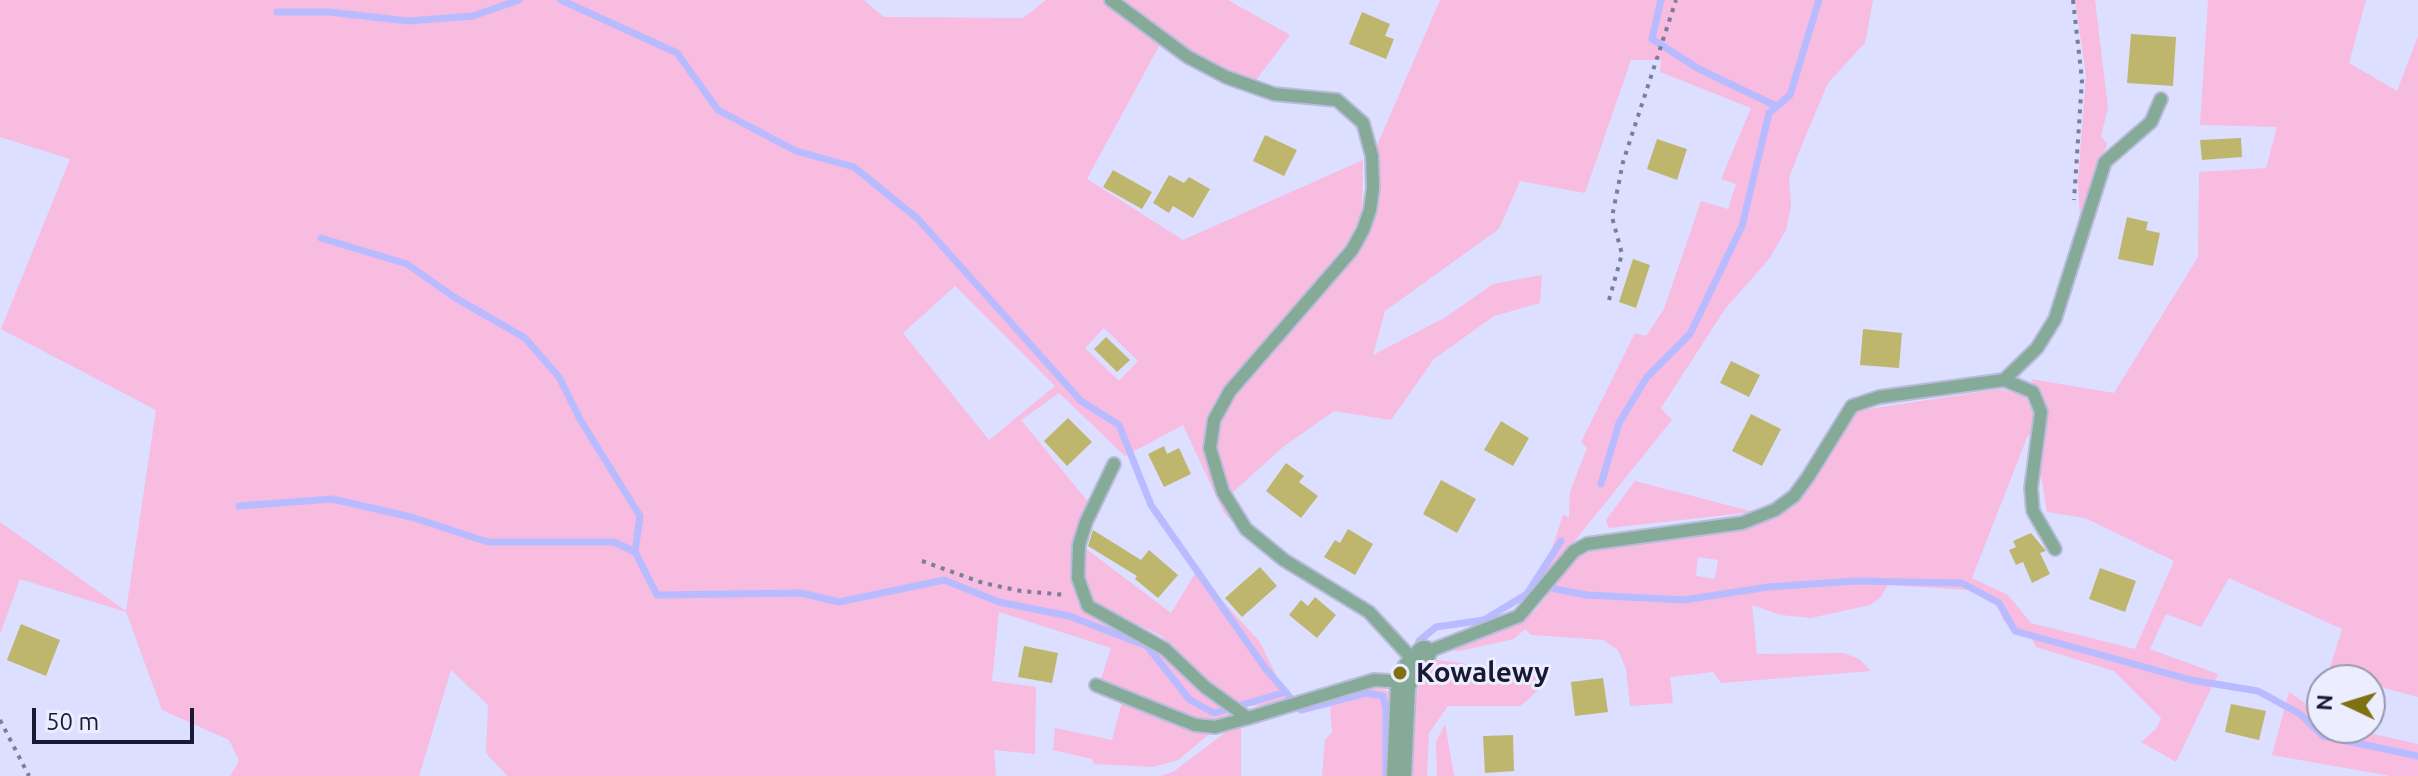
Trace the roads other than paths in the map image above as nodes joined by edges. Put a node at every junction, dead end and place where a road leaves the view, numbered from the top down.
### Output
1 (1111, 0) edge
2 (2161, 99) dead end
3 (2004, 380) junction
4 (1114, 464) dead end
5 (2055, 549) dead end
6 (1415, 665) junction
7 (1096, 685) dead end
8 (1248, 718) junction
9 (1399, 776) edge

1 - 6 lane
2 - 3 lane
3 - 5 lane
3 - 6 lane
4 - 8 lane
6 - 8 lane
6 - 9 street
7 - 8 lane

